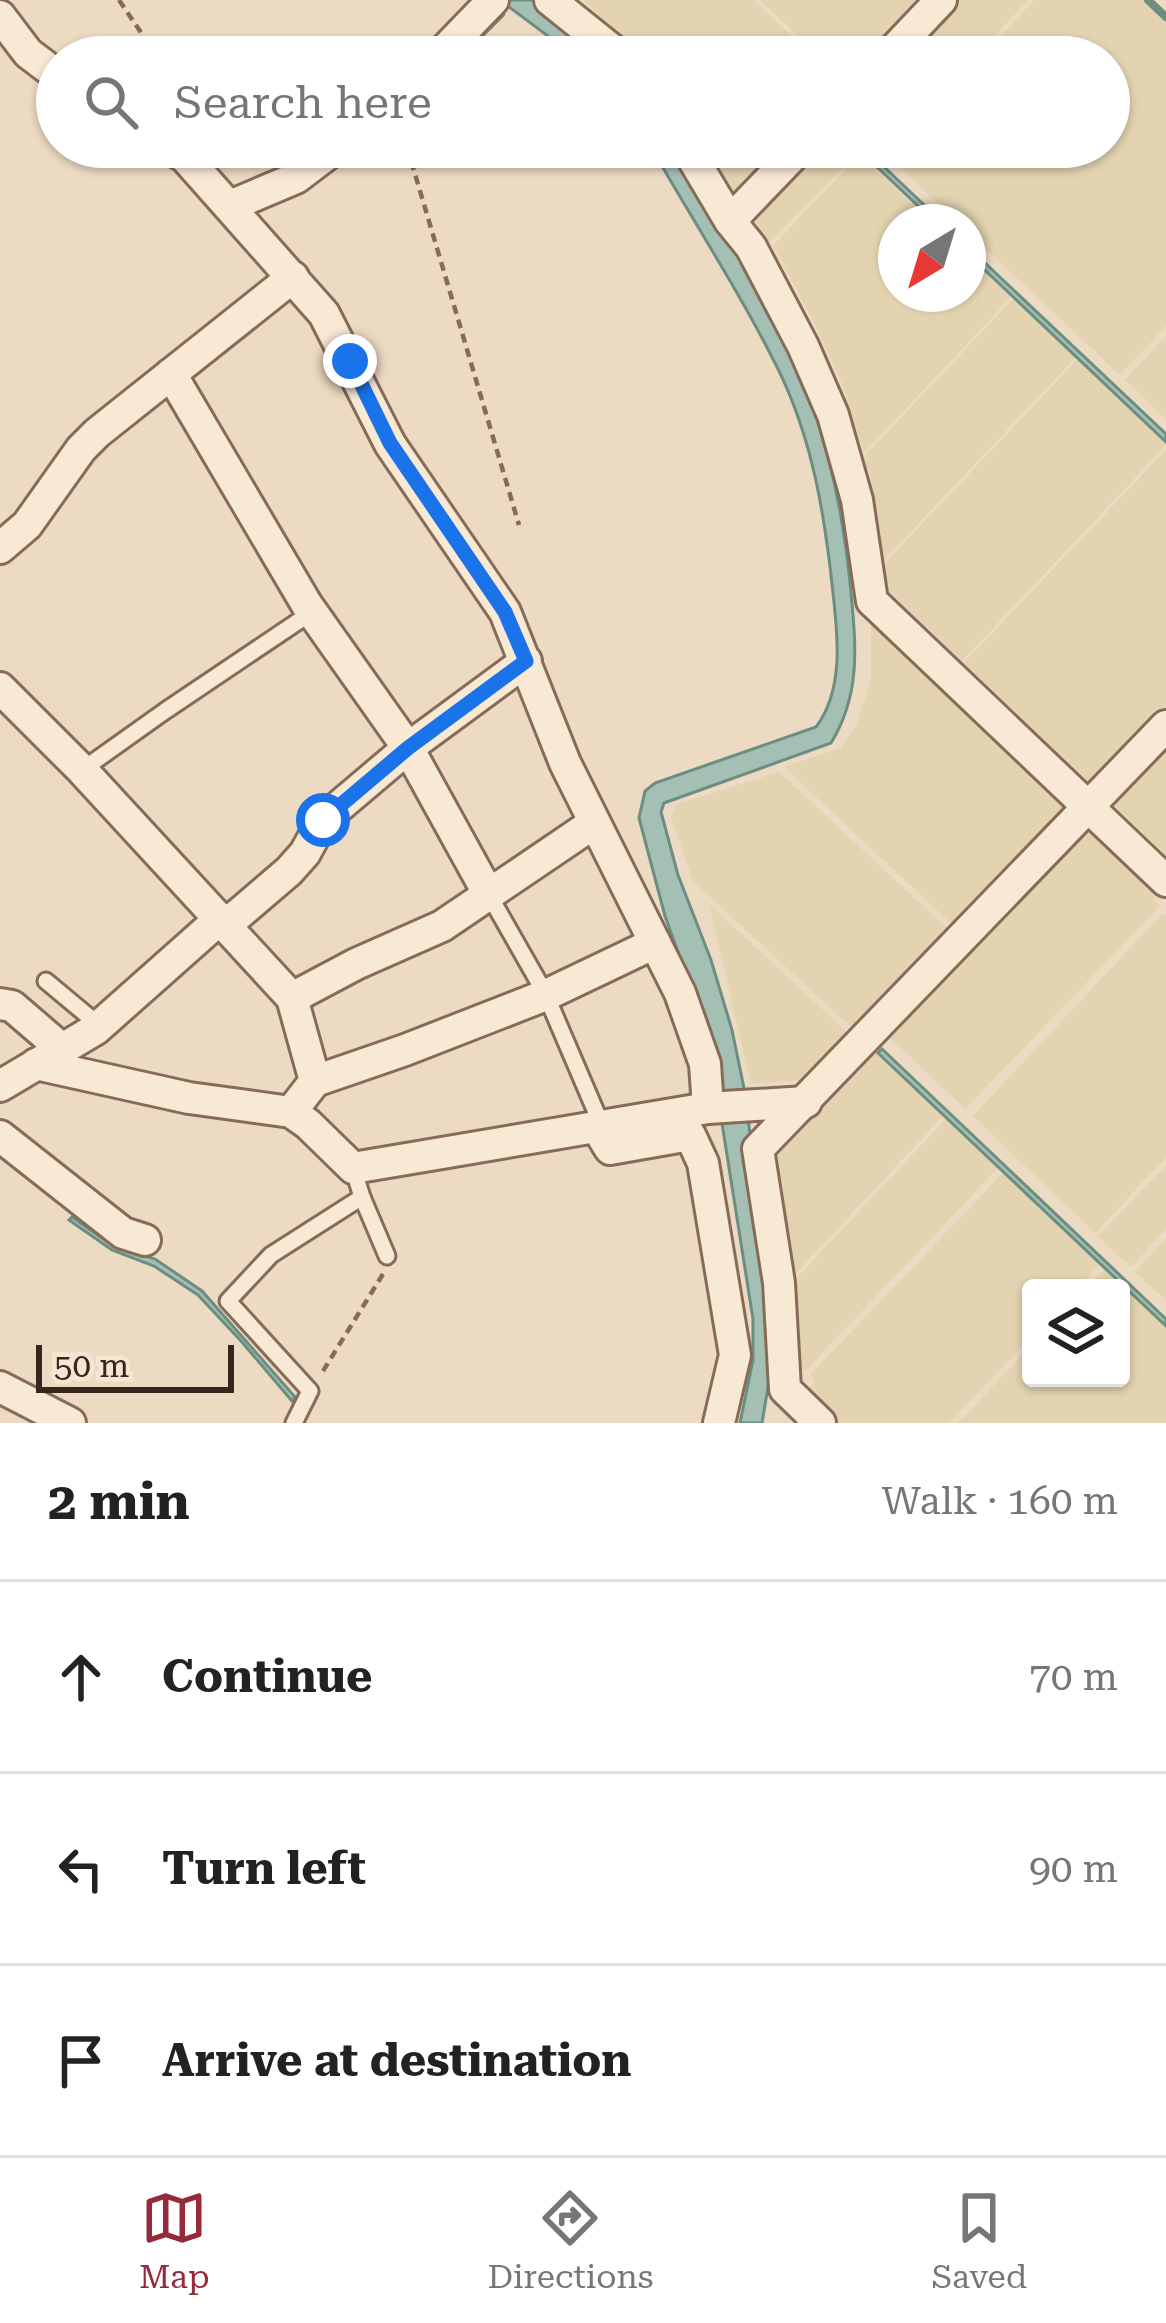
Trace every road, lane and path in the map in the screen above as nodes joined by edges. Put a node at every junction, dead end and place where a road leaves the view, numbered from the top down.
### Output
1 (119, 0) edge
2 (493, 0) edge
3 (550, 0) edge
4 (941, 0) edge
5 (6, 35) edge
6 (142, 36) edge
7 (458, 36) edge
8 (595, 36) edge
9 (907, 36) edge
10 (36, 59) edge
11 (194, 168) edge
12 (309, 168) edge
13 (413, 168) edge
14 (699, 168) edge
15 (781, 168) edge
16 (230, 206) junction
17 (730, 220) junction
18 (293, 277) junction
19 (171, 374) junction
20 (519, 525) dead end
21 (0, 548) edge
22 (312, 612) junction
23 (526, 661) junction
24 (0, 688) edge
25 (1166, 726) edge
26 (408, 748) junction
27 (82, 770) junction
28 (1089, 808) junction
29 (594, 823) junction
30 (1166, 881) edge
31 (488, 893) junction
32 (223, 922) junction
33 (655, 943) junction
34 (46, 981) dead end
35 (546, 995) junction
36 (292, 998) junction
37 (0, 1004) edge
38 (100, 1026) junction
39 (49, 1057) junction
40 (316, 1081) junction
41 (0, 1086) edge
42 (806, 1102) junction
43 (709, 1108) junction
44 (291, 1112) junction
45 (599, 1126) junction
46 (0, 1136) edge
47 (357, 1182) junction
48 (145, 1240) dead end
49 (387, 1256) joint
50 (0, 1388) edge
51 (310, 1391) junction
52 (70, 1423) edge
53 (294, 1423) edge
54 (718, 1423) edge
55 (820, 1423) edge

1 - 6 path
2 - 7 street
3 - 8 street
4 - 9 street
5 - 10 street
11 - 16 street
12 - 16 street
13 - 20 path
14 - 17 street
15 - 17 street
16 - 18 street
17 - 28 street
18 - 19 street
18 - 23 street
19 - 21 street
19 - 22 street
22 - 26 street
22 - 27 lane
23 - 26 street
23 - 29 street
24 - 27 street
25 - 28 street
26 - 31 street
26 - 32 street
27 - 32 street
28 - 30 street
28 - 42 street
29 - 31 street
29 - 33 street
31 - 35 lane
31 - 36 street
32 - 36 street
32 - 38 street
33 - 35 street
33 - 43 street
34 - 38 lane
35 - 40 street
35 - 45 lane
36 - 40 street
37 - 39 street
38 - 39 street
39 - 41 street
39 - 44 street
40 - 44 street
42 - 43 street
42 - 55 street
43 - 45 street
44 - 47 street
45 - 47 street
45 - 54 street
46 - 48 street
47 - 49 lane
47 - 51 lane
49 - 51 path
50 - 52 street
51 - 53 lane

